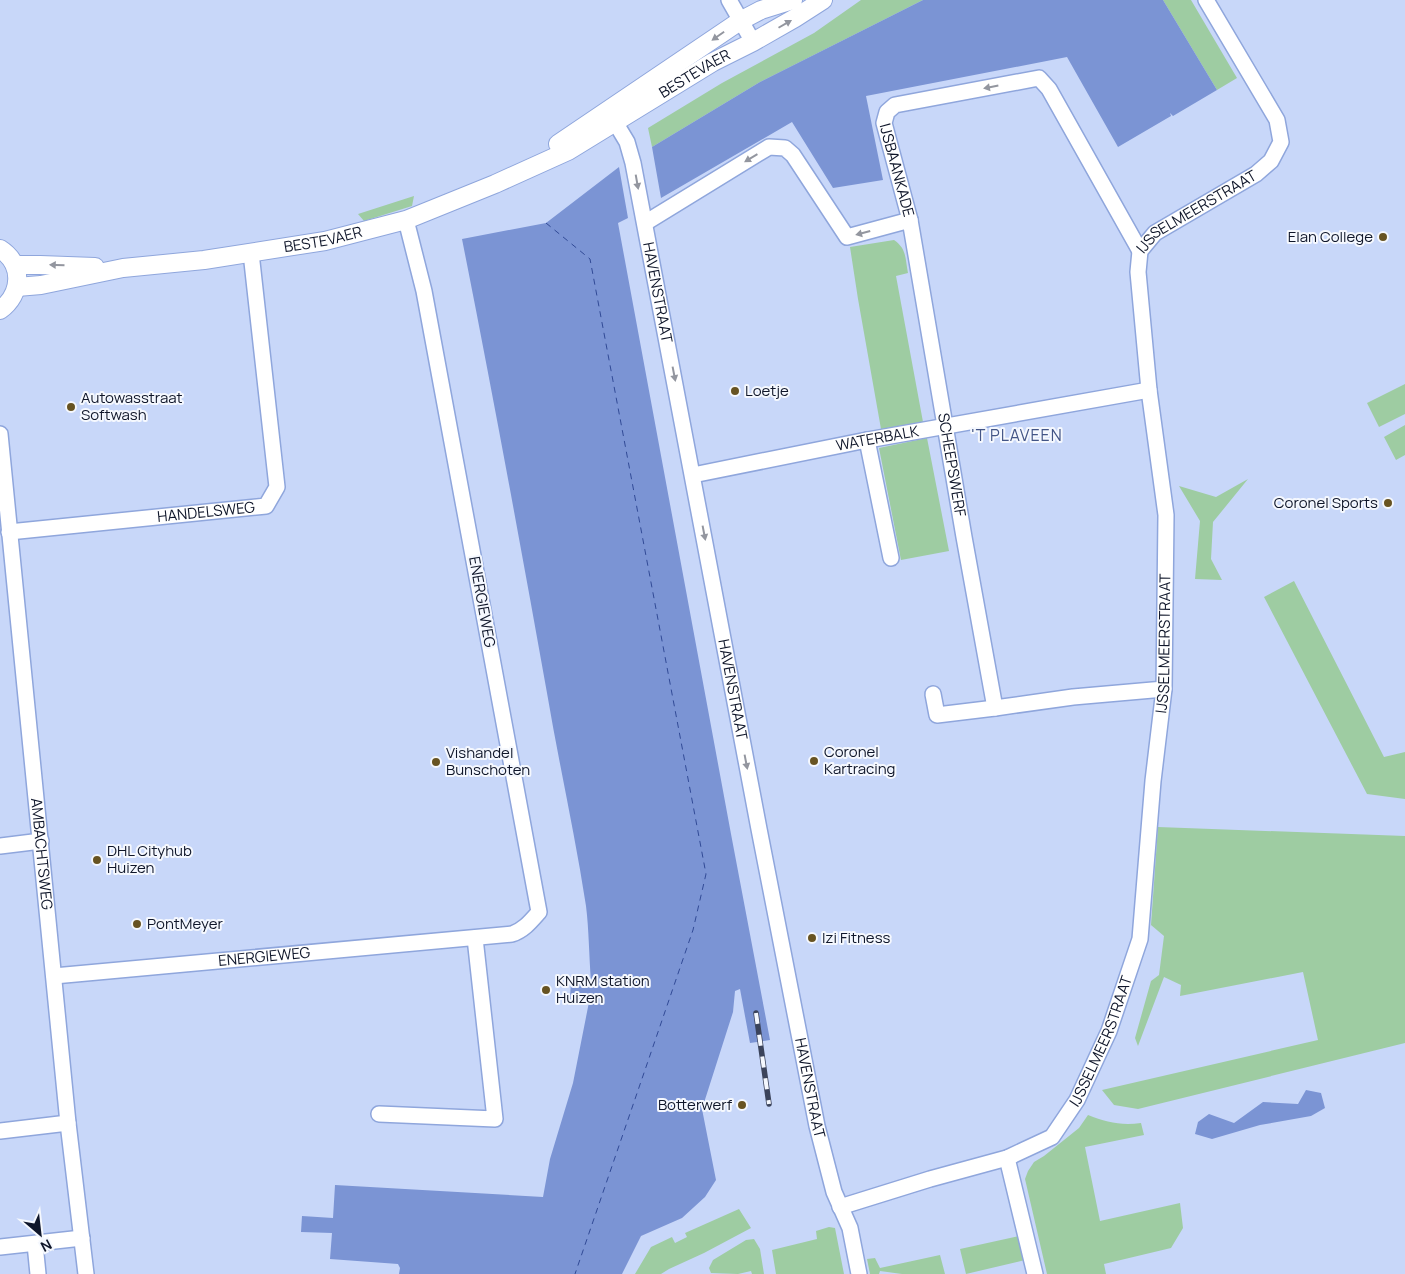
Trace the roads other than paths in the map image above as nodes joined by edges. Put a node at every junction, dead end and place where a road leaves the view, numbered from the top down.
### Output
1 (729, 0) edge
2 (793, 0) edge
3 (823, 0) edge
4 (1206, 0) edge
5 (740, 21) junction
6 (753, 42) junction
7 (616, 105) junction
8 (615, 122) junction
9 (514, 175) junction
10 (406, 220) junction
11 (910, 220) junction
12 (644, 223) junction
13 (0, 249) edge
14 (1140, 251) junction
15 (252, 253) junction
16 (14, 265) junction
17 (123, 268) junction
18 (17, 287) junction
19 (0, 310) edge
20 (1149, 390) junction
21 (945, 425) junction
22 (0, 434) edge
23 (867, 440) junction
24 (693, 475) junction
25 (4, 514) edge
26 (9, 532) junction
27 (891, 558) dead end
28 (1164, 689) junction
29 (933, 694) dead end
30 (995, 708) junction
31 (41, 841) junction
32 (0, 846) edge
33 (475, 938) junction
34 (54, 976) junction
35 (379, 1114) dead end
36 (68, 1123) junction
37 (0, 1131) edge
38 (1007, 1158) junction
39 (840, 1207) junction
40 (82, 1238) junction
41 (35, 1244) junction
42 (0, 1247) edge
43 (38, 1274) edge
44 (86, 1274) edge
45 (859, 1274) edge
46 (1035, 1274) edge

1 - 5 street
2 - 5 street, BESTEVAER
6 -> 3 street, BESTEVAER
4 - 14 street, IJSSELMEERSTRAAT
5 - 6 street
5 -> 7 street, BESTEVAER
6 - 8 street, BESTEVAER
7 - 8 street
7 - 9 street, BESTEVAER
8 - 9 street, BESTEVAER
8 -> 12 street, HAVENSTRAAT
9 - 10 street, BESTEVAER
10 - 15 street, BESTEVAER
10 - 33 street, ENERGIEWEG
11 -> 12 street, IJSBAANKADE
14 -> 11 street, IJSBAANKADE
11 - 21 street, SCHEEPSWERF
12 -> 24 street, HAVENSTRAAT
13 - 16 street
14 - 20 street, IJSSELMEERSTRAAT
15 - 17 street, BESTEVAER
15 - 26 street, HANDELSWEG
17 -> 16 street, BESTEVAER
16 - 18 street
17 - 18 street, BESTEVAER
18 - 19 street
20 - 21 street, WATERBALK
20 - 28 street, IJSSELMEERSTRAAT
21 - 23 street, WATERBALK
21 - 30 street, SCHEEPSWERF
22 - 25 street, AMBACHTSWEG
23 - 24 street, WATERBALK
23 - 27 street
24 -> 39 street, HAVENSTRAAT
25 - 26 street, AMBACHTSWEG
26 - 31 street, AMBACHTSWEG
28 - 30 street
28 - 38 street, IJSSELMEERSTRAAT
29 - 30 street
31 - 32 street
31 - 34 street, AMBACHTSWEG
33 - 34 street, ENERGIEWEG
33 - 35 street
34 - 36 street, AMBACHTSWEG
36 - 37 street
36 - 40 street, AMBACHTSWEG
38 - 39 street, IJSSELMEERSTRAAT
38 - 46 street
39 - 45 street, HAVENSTRAAT
40 - 41 street
40 - 44 street, AMBACHTSWEG
41 - 42 street
41 - 43 street

